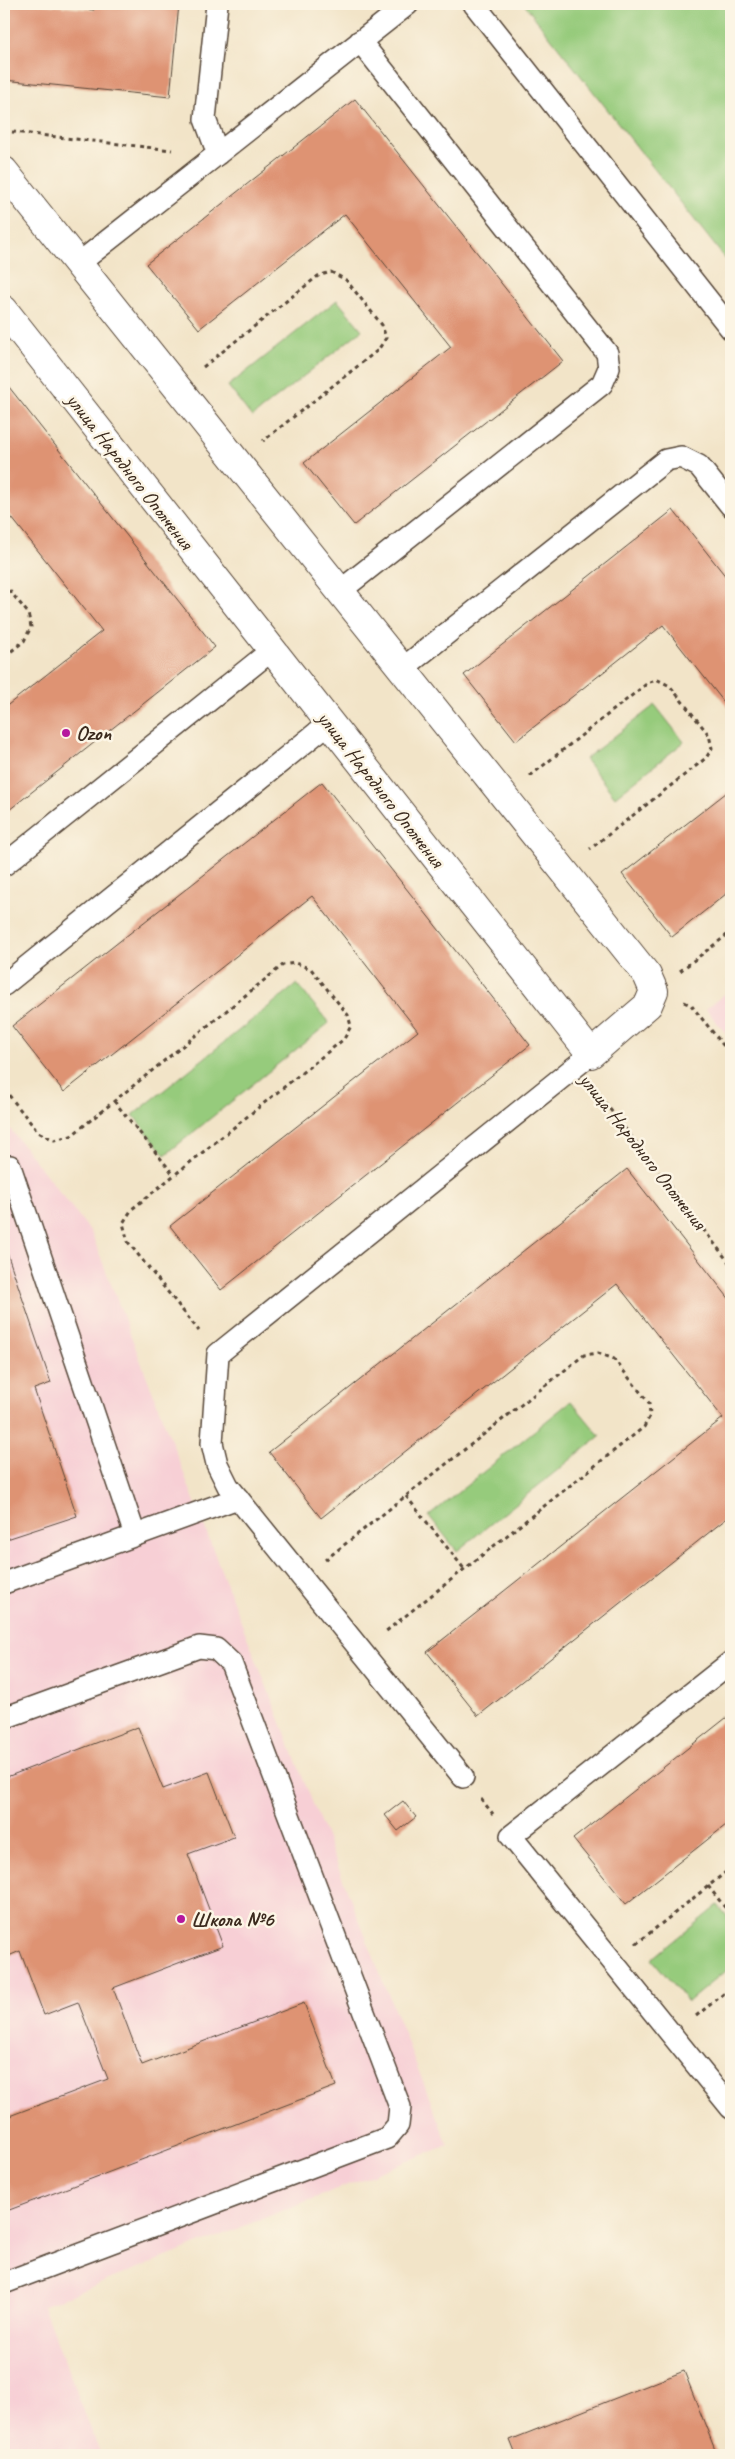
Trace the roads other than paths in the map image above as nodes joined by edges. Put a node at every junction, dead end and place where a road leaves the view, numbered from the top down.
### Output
1 (217, 4) edge
2 (408, 4) edge
3 (474, 4) edge
4 (360, 42) junction
5 (218, 154) junction
6 (4, 171) edge
7 (78, 264) junction
8 (4, 310) edge
9 (731, 329) edge
10 (731, 506) edge
11 (340, 591) junction
12 (272, 650) junction
13 (402, 669) junction
14 (329, 723) junction
15 (4, 865) edge
16 (4, 985) edge
17 (583, 1059) junction
18 (10, 1166) dead end
19 (238, 1498) junction
20 (135, 1535) junction
21 (4, 1584) edge
22 (731, 1662) edge
23 (4, 1718) edge
24 (464, 1777) road end
25 (731, 2108) edge
26 (4, 2283) edge

1 - 5 lane
2 - 4 lane
3 - 9 lane
4 - 5 lane
4 - 11 lane
5 - 7 lane
6 - 7 street
7 - 11 street
8 - 12 street, улица Народного Ополчения
10 - 13 lane
11 - 13 street
12 - 14 street, улица Народного Ополчения
12 - 15 lane
13 - 17 street
14 - 16 lane
14 - 17 street, улица Народного Ополчения
17 - 19 lane
18 - 20 lane
19 - 20 lane
19 - 24 lane
20 - 21 lane
22 - 25 lane
23 - 26 lane

